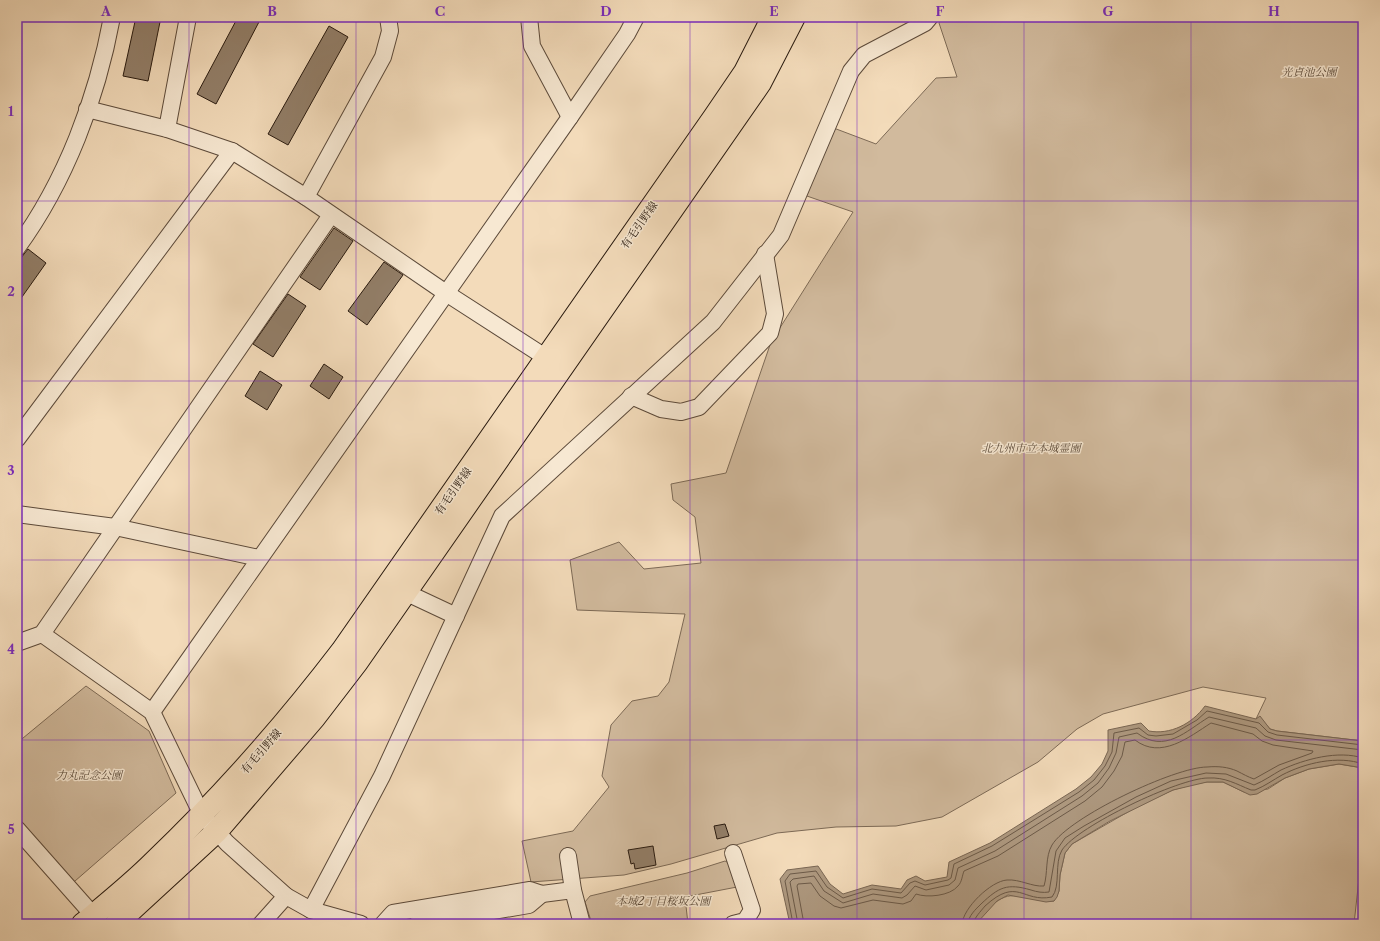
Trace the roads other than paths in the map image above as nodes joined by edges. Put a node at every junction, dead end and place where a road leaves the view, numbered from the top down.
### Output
1 (112, 17) edge
2 (188, 17) edge
3 (388, 17) edge
4 (529, 17) edge
5 (636, 17) edge
6 (774, 17) edge
7 (794, 17) edge
8 (930, 17) edge
9 (87, 109) junction
10 (570, 117) junction
11 (167, 129) junction
12 (232, 151) junction
13 (306, 197) junction
14 (331, 215) junction
15 (19, 241) edge
16 (765, 254) junction
17 (446, 293) junction
18 (554, 363) junction
19 (631, 396) junction
20 (17, 439) edge
21 (17, 514) edge
22 (115, 527) junction
23 (259, 558) junction
24 (398, 587) junction
25 (456, 616) junction
26 (42, 634) junction
27 (17, 643) edge
28 (152, 712) junction
29 (202, 815) junction
30 (17, 829) edge
31 (216, 832) junction
32 (733, 853) dead end
33 (568, 856) dead end
34 (573, 890) junction
35 (542, 894) junction
36 (286, 896) junction
37 (311, 910) junction
38 (88, 920) edge
39 (116, 924) edge
40 (261, 924) edge
41 (360, 924) edge
42 (383, 924) edge
43 (417, 924) edge
44 (582, 924) edge
45 (733, 924) edge

1 - 9 street
2 - 11 street
3 - 13 street
4 - 10 street
5 - 10 street
6 - 18 main road, 有毛引野線
7 - 18 main road, 有毛引野線
8 - 16 street
9 - 11 street
9 - 15 street
10 - 17 street
11 - 12 street
12 - 13 street
12 - 20 street
13 - 14 street
14 - 17 street
14 - 22 street
16 - 19 street
16 - 19 street
17 - 18 street
17 - 23 street
18 - 24 main road, 有毛引野線
19 - 25 street
21 - 22 street
22 - 23 street
22 - 26 street
23 - 28 street
24 - 25 street
24 - 29 main road, 有毛引野線
24 - 31 main road, 有毛引野線
25 - 37 street
26 - 27 street
26 - 28 street
28 - 29 street
29 - 31 street
29 - 38 main road, 有毛引野線
30 - 38 street
31 - 36 street
31 - 39 main road, 有毛引野線
32 - 45 street
33 - 34 street
34 - 35 street
34 - 44 street
35 - 42 street
35 - 43 street
36 - 37 street
36 - 40 street
37 - 41 street

